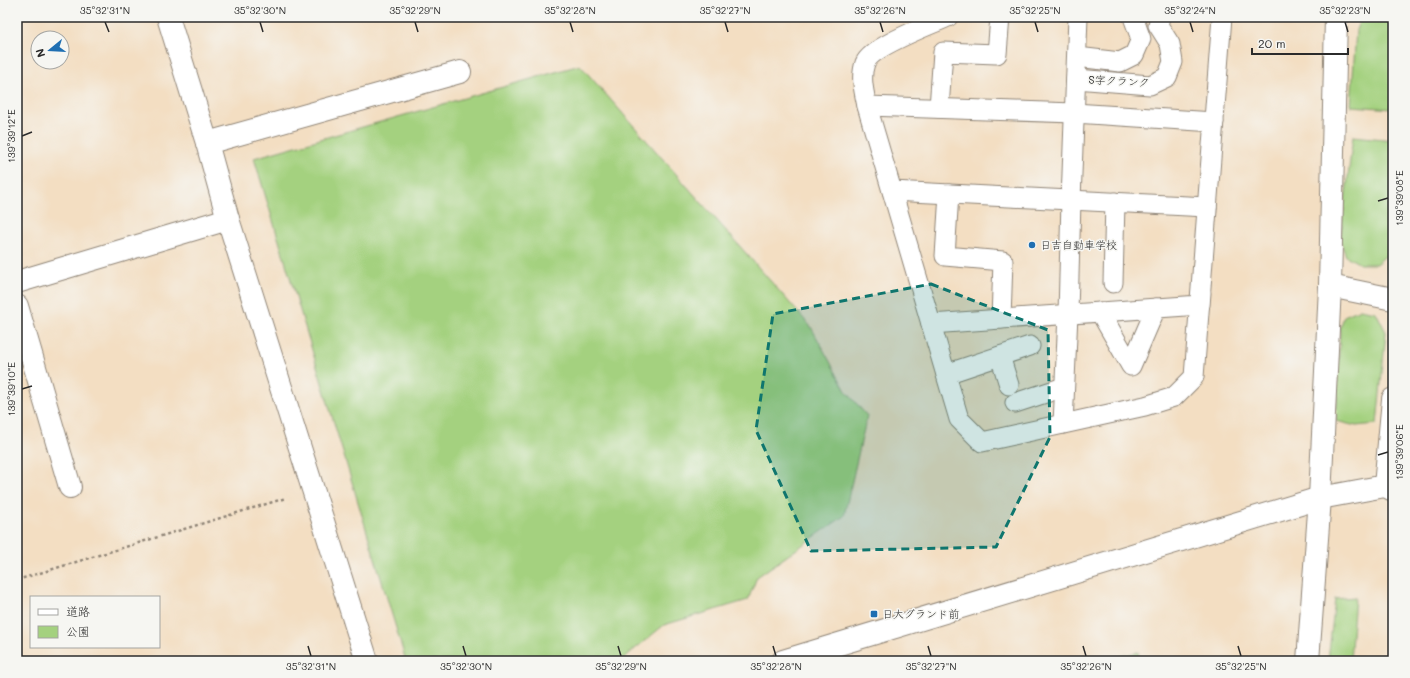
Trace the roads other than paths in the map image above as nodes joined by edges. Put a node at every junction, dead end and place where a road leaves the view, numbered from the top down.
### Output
1 (168, 17) edge
2 (948, 17) edge
3 (1000, 17) edge
4 (1078, 17) edge
5 (1133, 17) edge
6 (1160, 17) edge
7 (1222, 17) edge
8 (1336, 17) edge
9 (1077, 58) junction
10 (460, 72) dead end
11 (1076, 79) junction
12 (868, 106) junction
13 (939, 108) junction
14 (1074, 113) junction
15 (1214, 122) junction
16 (207, 142) junction
17 (892, 191) junction
18 (949, 194) junction
19 (1071, 200) junction
20 (1115, 202) junction
21 (1207, 207) junction
22 (228, 219) junction
23 (17, 282) edge
24 (1113, 283) dead end
25 (1330, 286) junction
26 (1393, 299) edge
27 (1200, 305) junction
28 (17, 306) edge
29 (1156, 308) junction
30 (1100, 312) junction
31 (1068, 314) junction
32 (1001, 319) junction
33 (931, 324) junction
34 (1030, 346) dead end
35 (1000, 356) junction
36 (946, 374) junction
37 (1064, 387) junction
38 (1393, 399) edge
39 (1063, 424) junction
40 (70, 487) dead end
41 (1389, 488) edge
42 (1320, 498) junction
43 (367, 661) edge
44 (782, 661) edge
45 (1308, 661) edge

1 - 16 street
2 - 12 lane
3 - 13 lane
4 - 9 lane
5 - 9 lane
6 - 11 lane, S字クランク
7 - 15 lane
7 - 27 lane
8 - 25 street
9 - 11 lane
10 - 16 street
11 - 14 lane
12 - 13 lane
12 - 17 lane
13 - 14 lane
14 - 15 lane
14 - 19 lane
15 - 21 lane
16 - 22 street
17 - 18 lane
17 - 33 lane
18 - 19 lane
18 - 32 lane
19 - 20 lane
19 - 31 lane
20 - 21 lane
20 - 24 lane
21 - 27 lane
22 - 23 street
22 - 43 street
25 - 26 street
25 - 42 street
27 - 29 lane
27 - 39 lane
28 - 40 street
29 - 30 lane
29 - 30 lane
30 - 31 lane
31 - 32 lane
31 - 37 lane
32 - 33 lane
33 - 36 lane
34 - 35 lane
35 - 36 lane
35 - 37 lane
36 - 39 lane
37 - 39 lane
38 - 41 street
41 - 42 street
42 - 44 street
42 - 45 street

